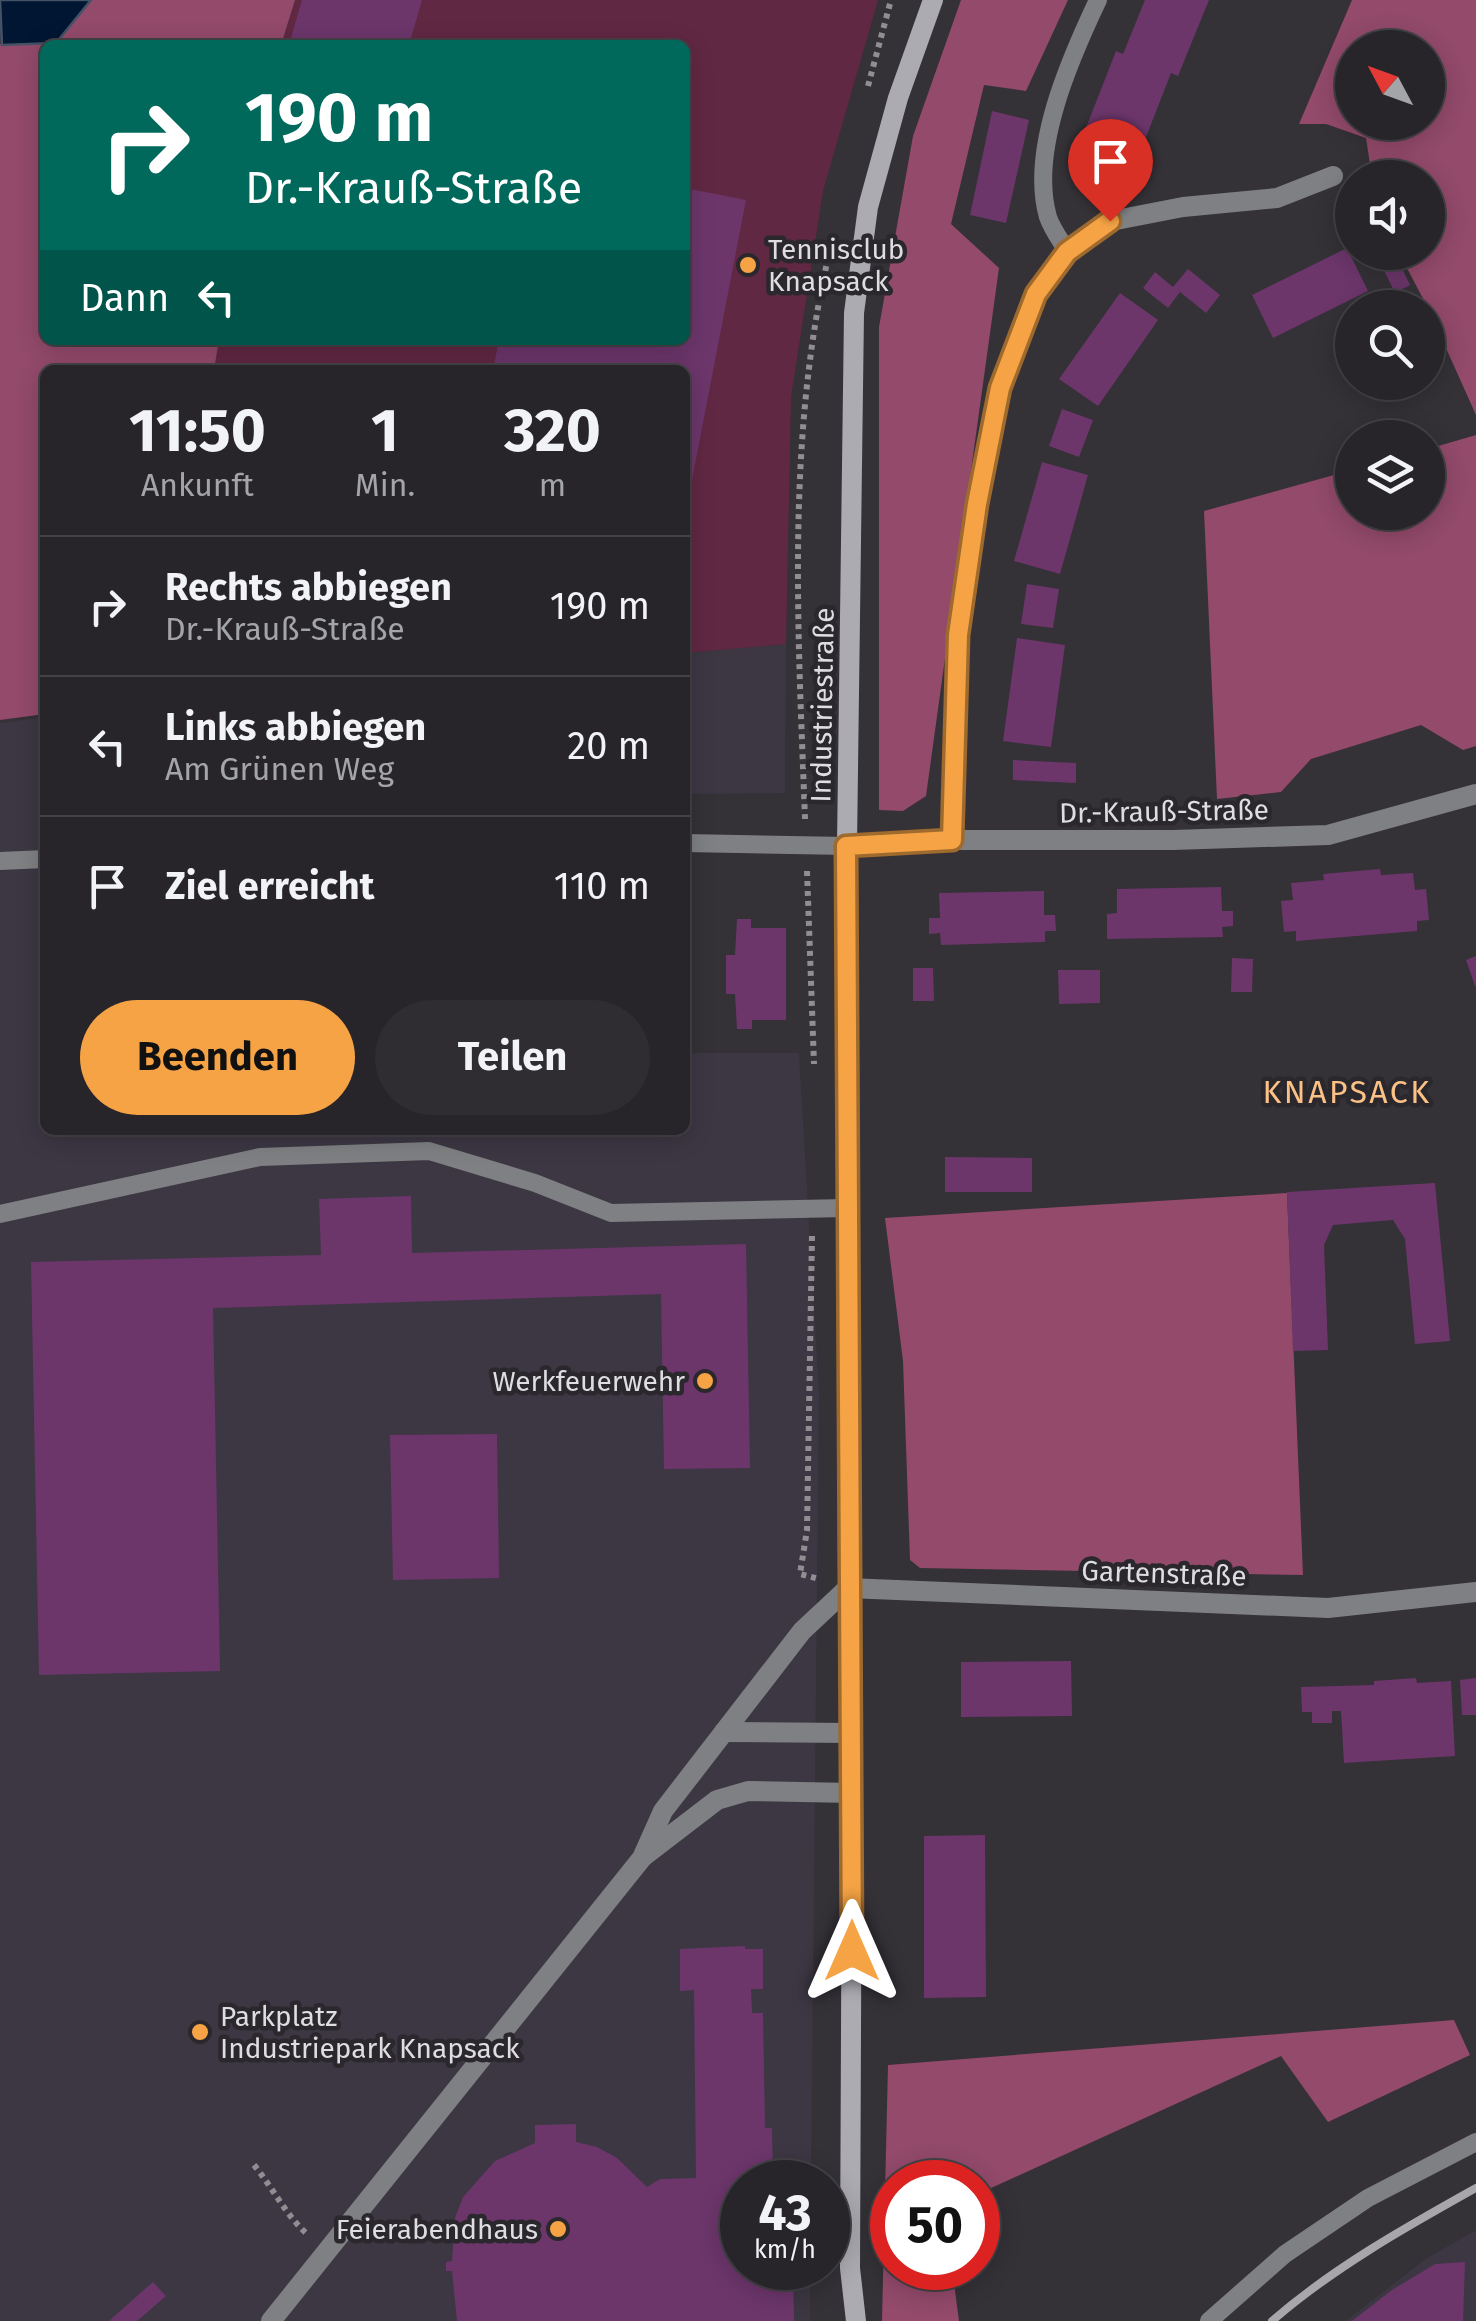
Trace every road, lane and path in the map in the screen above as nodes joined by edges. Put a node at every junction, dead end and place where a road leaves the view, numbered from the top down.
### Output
1 (933, 0) edge
2 (1098, 0) edge
3 (1332, 176) dead end
4 (1067, 252) junction
5 (1476, 794) edge
6 (952, 840) junction
7 (690, 843) edge
8 (846, 846) junction
9 (40, 858) edge
10 (0, 861) edge
11 (846, 1208) junction
12 (0, 1214) edge
13 (848, 1588) junction
14 (1476, 1592) edge
15 (724, 1732) junction
16 (852, 1733) junction
17 (852, 1793) junction
18 (642, 1858) junction
19 (1476, 2142) edge
20 (254, 2165) dead end
21 (290, 2218) dead end
22 (271, 2321) edge
23 (856, 2321) edge
24 (1209, 2321) edge

1 - 8 main road, Industriestraße
2 - 4 lane
3 - 4 street
4 - 6 street
5 - 6 street, Dr.-Krauß-Straße
6 - 8 street, Dr.-Krauß-Straße
7 - 8 lane
8 - 11 main road, Industriestraße
9 - 10 lane
11 - 12 lane
11 - 13 main road, Industriestraße
13 - 14 street, Gartenstraße
13 - 15 street
13 - 16 main road, Industriestraße
15 - 16 street
15 - 18 street
16 - 17 main road, Industriestraße
17 - 18 street
17 - 23 main road, Industriestraße
18 - 22 street
19 - 24 lane
20 - 21 path

